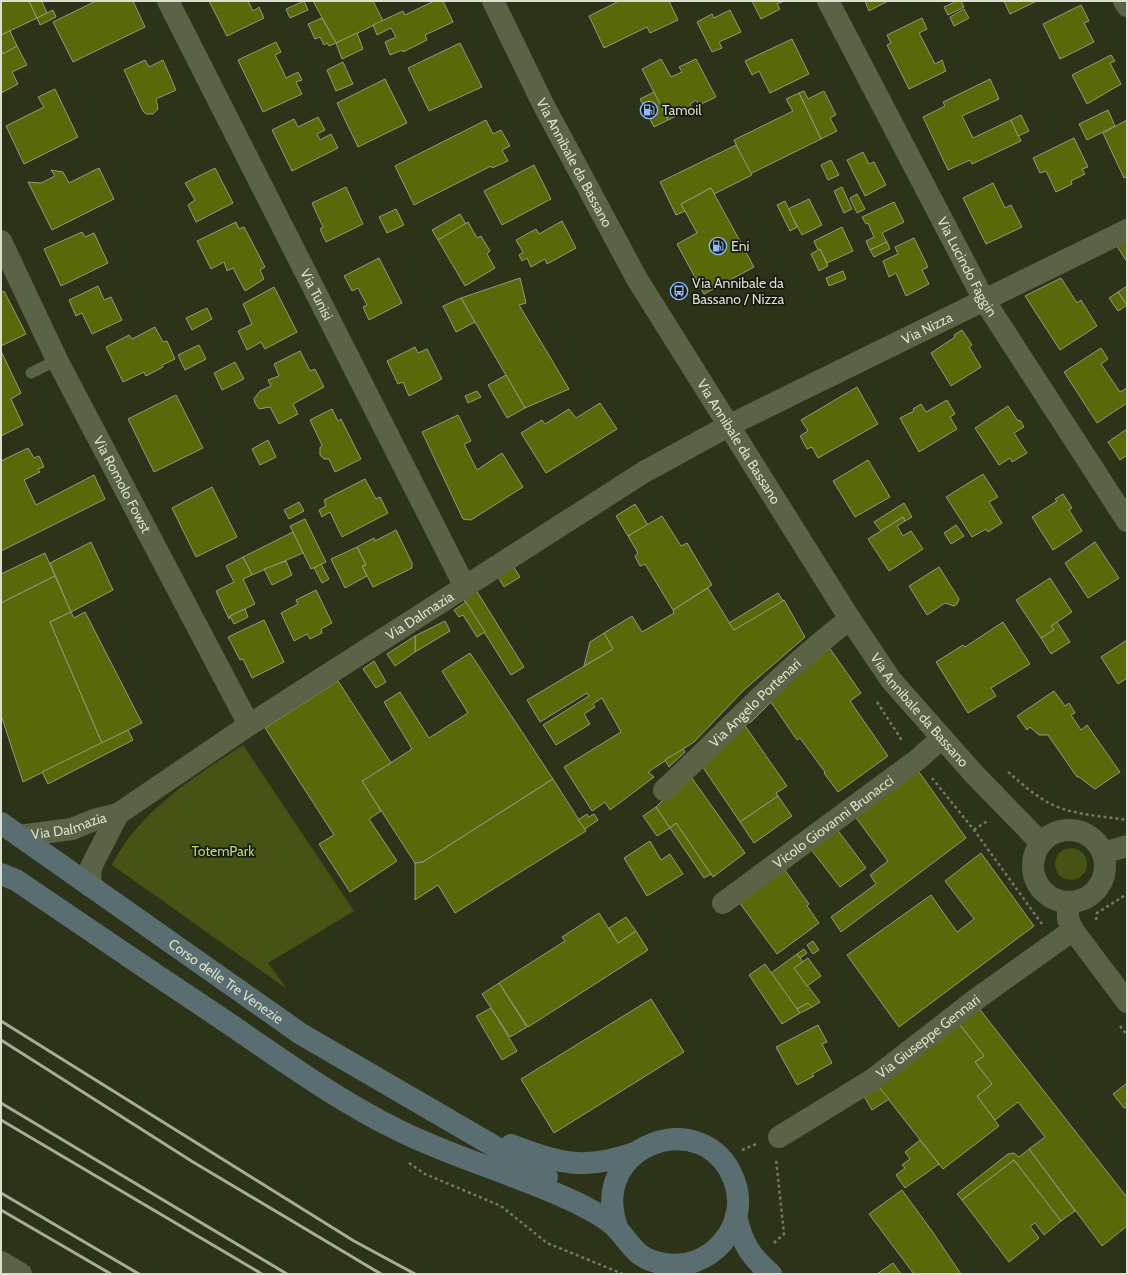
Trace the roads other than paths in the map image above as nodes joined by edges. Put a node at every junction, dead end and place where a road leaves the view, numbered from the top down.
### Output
1 (168, 1) edge
2 (493, 1) edge
3 (828, 1) edge
4 (1124, 1) edge
5 (1127, 6) edge
6 (1127, 230) edge
7 (1, 241) edge
8 (984, 300) junction
9 (57, 360) junction
10 (31, 373) dead end
11 (728, 426) junction
12 (1127, 522) edge
13 (465, 587) junction
14 (850, 619) junction
15 (249, 726) junction
16 (942, 738) junction
17 (664, 790) dead end
18 (118, 814) junction
19 (1, 823) edge
20 (19, 836) junction
21 (1041, 843) junction
22 (1127, 846) edge
23 (1104, 853) junction
24 (1, 874) edge
25 (90, 886) junction
26 (1068, 902) junction
27 (723, 903) dead end
28 (1073, 930) junction
29 (1127, 1002) edge
30 (459, 1126) junction
31 (779, 1137) road end
32 (637, 1152) junction
33 (612, 1208) junction
34 (736, 1216) junction
35 (618, 1230) junction
36 (1, 1262) edge
37 (678, 1266) junction
38 (22, 1274) edge
39 (701, 1274) edge
40 (771, 1274) edge

1 - 13 street, Via Tunisi
2 - 11 street, Via Annibale da Bassano
3 - 8 street, Via Lucindo Faggin
4 - 5 street
6 - 8 street, Via Nizza
7 - 9 street, Via Romolo Fowst
8 - 11 street, Via Nizza
8 - 12 street, Via Lucindo Faggin
9 - 10 lane
9 - 15 street, Via Romolo Fowst
11 - 13 street, Via Dalmazia
11 - 14 street, Via Annibale da Bassano
13 - 15 street, Via Dalmazia
14 - 16 street, Via Annibale da Bassano
14 - 17 street, Via Angelo Portenari
15 - 18 street, Via Dalmazia
16 - 21 street, Via Annibale da Bassano
16 - 27 street, Vicolo Giovanni Brunacci
18 - 20 street, Via Dalmazia
18 - 25 street, Via Dalmazia
19 - 20 main road, Corso delle Tre Venezie
20 - 25 main road, Corso delle Tre Venezie
21 - 23 street
21 - 26 street
22 - 23 street
23 - 26 street
24 - 35 main road
25 - 30 main road, Corso delle Tre Venezie
26 - 28 street
28 - 29 street
28 - 31 street, Via Giuseppe Gennari
30 - 32 main road, Corso delle Tre Venezie
30 - 33 main road, Corso delle Tre Venezie
32 - 33 main road, Corso delle Tre Venezie
32 - 34 main road, Corso delle Tre Venezie
33 - 35 main road, Corso delle Tre Venezie
34 - 37 main road, Corso delle Tre Venezie
34 - 40 main road, Corso delle Tre Venezie
35 - 37 main road, Corso delle Tre Venezie
36 - 38 street
37 - 39 main road, Corso delle Tre Venezie

